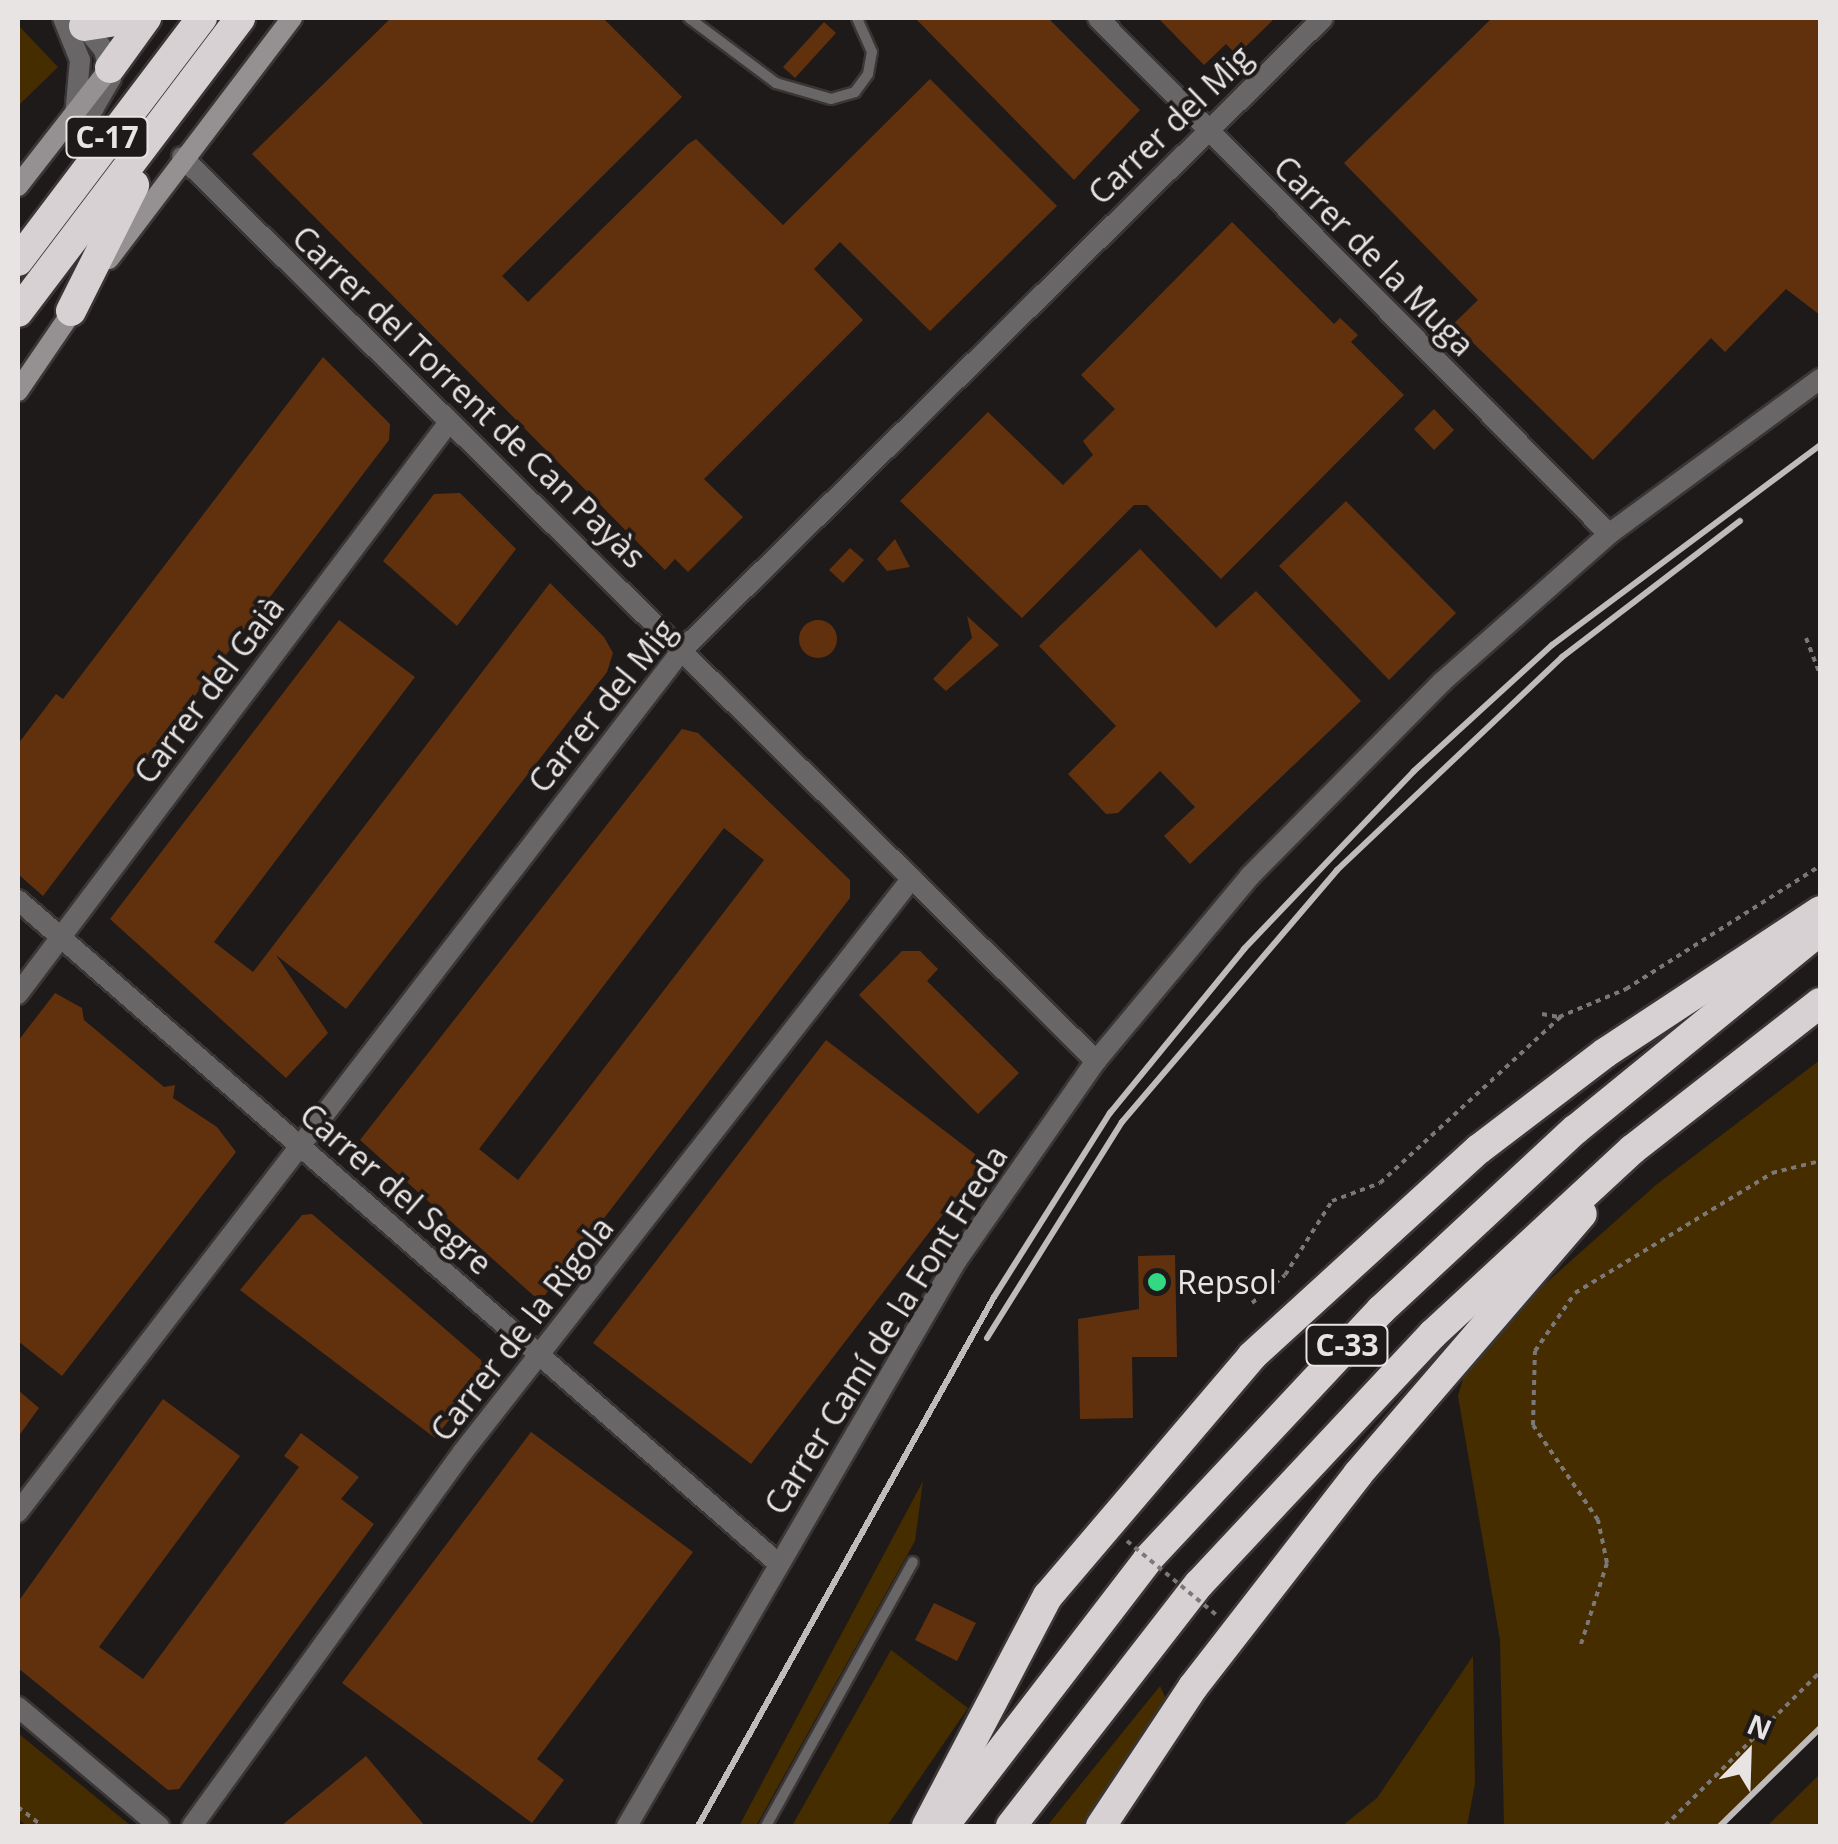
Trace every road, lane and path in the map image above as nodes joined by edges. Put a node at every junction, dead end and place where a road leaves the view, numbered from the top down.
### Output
1 (135, 18) edge
2 (146, 18) edge
3 (202, 18) edge
4 (240, 18) edge
5 (292, 18) edge
6 (689, 18) edge
7 (857, 18) edge
8 (1098, 18) edge
9 (1323, 18) edge
10 (71, 22) edge
11 (209, 56) junction
12 (110, 68) junction
13 (74, 123) junction
14 (1209, 129) junction
15 (182, 158) junction
16 (18, 186) edge
17 (18, 261) edge
18 (18, 312) edge
19 (72, 312) junction
20 (1820, 378) edge
21 (18, 391) edge
22 (449, 422) junction
23 (1609, 534) junction
24 (1806, 638) dead end
25 (682, 650) junction
26 (1820, 675) edge
27 (1820, 866) edge
28 (912, 878) junction
29 (18, 900) edge
30 (1820, 912) edge
31 (1820, 930) edge
32 (61, 939) junction
33 (18, 994) edge
34 (1820, 1003) edge
35 (1542, 1014) dead end
36 (1563, 1015) junction
37 (1096, 1061) junction
38 (300, 1144) junction
39 (1633, 1148) junction
40 (1820, 1161) edge
41 (1252, 1303) dead end
42 (542, 1355) junction
43 (18, 1512) edge
44 (1127, 1541) dead end
45 (914, 1562) dead end
46 (779, 1564) junction
47 (1219, 1617) dead end
48 (1581, 1644) dead end
49 (1820, 1672) edge
50 (18, 1707) edge
51 (18, 1807) edge
52 (42, 1826) edge
53 (159, 1826) edge
54 (192, 1826) edge
55 (626, 1826) edge
56 (766, 1826) edge
57 (927, 1826) edge
58 (943, 1826) edge
59 (1011, 1826) edge
60 (1101, 1826) edge
61 (1665, 1826) edge

1 - 10 highway
2 - 12 highway
3 - 17 highway, C-17
4 - 11 highway, C-17
5 - 15 main road
6 - 7 lane
8 - 14 street, Carrer de la Muga
9 - 14 street, Carrer del Mig
10 - 12 street
10 - 13 street
11 - 18 highway, C-17
11 - 19 highway
12 - 13 main road
13 - 16 main road
14 - 23 street, Carrer de la Muga
14 - 25 street, Carrer del Mig
15 - 19 main road
15 - 22 street, Carrer del Torrent de Can Payàs
19 - 21 main road
20 - 23 street, Carrer Camí de la Font Freda
22 - 25 street, Carrer del Torrent de Can Payàs
22 - 32 street, Carrer del Gaià
23 - 37 street, Carrer Camí de la Font Freda
24 - 26 path
25 - 28 street, Carrer del Torrent de Can Payàs
25 - 38 street, Carrer del Mig
27 - 36 path
28 - 37 street, Carrer del Torrent de Can Payàs
28 - 42 street, Carrer de la Rigola
29 - 32 street, Carrer del Segre
30 - 57 highway
31 - 58 highway, C-33
32 - 33 street, Carrer del Gaià
32 - 38 street, Carrer del Segre
34 - 39 highway, C-33
35 - 36 path
36 - 41 path
37 - 46 street, Carrer Camí de la Font Freda
38 - 42 street, Carrer del Segre
38 - 43 street, Carrer del Mig
39 - 59 highway, C-33
39 - 60 highway
40 - 48 path
42 - 46 street, Carrer del Segre
42 - 54 street, Carrer de la Rigola
44 - 47 path, bridge
45 - 56 lane
46 - 55 street, Carrer Camí de la Font Freda
49 - 61 path
50 - 53 street
51 - 52 path

